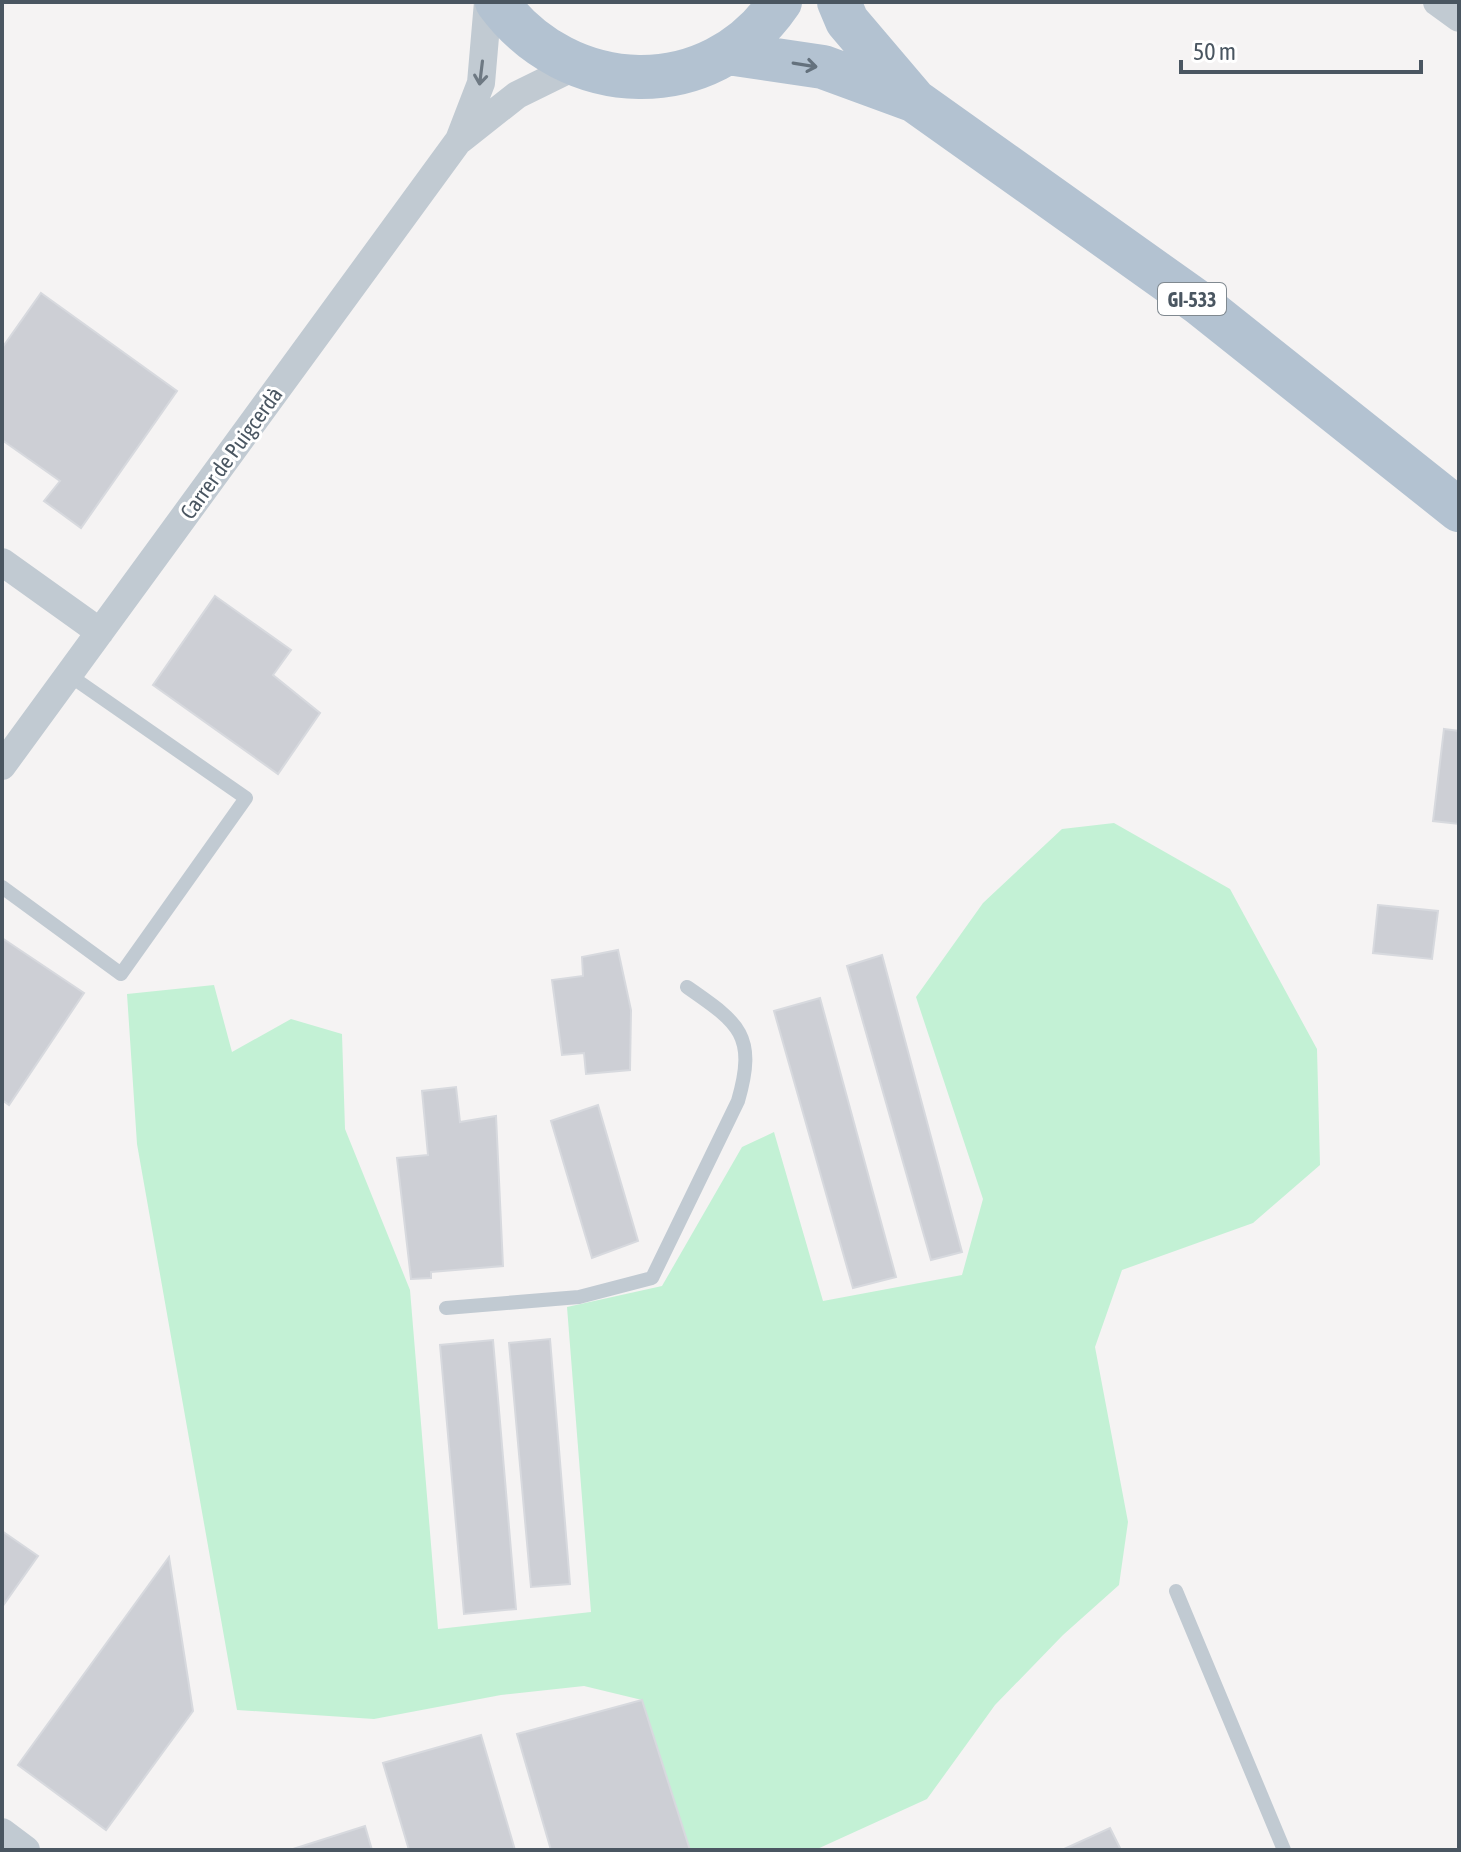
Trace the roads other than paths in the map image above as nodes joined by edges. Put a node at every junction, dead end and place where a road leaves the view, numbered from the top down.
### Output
1 (488, 2) edge
2 (497, 2) edge
3 (780, 2) edge
4 (839, 2) edge
5 (1437, 2) edge
6 (1459, 18) edge
7 (728, 53) junction
8 (576, 66) junction
9 (915, 101) junction
10 (459, 140) junction
11 (1459, 510) edge
12 (2, 562) edge
13 (100, 632) junction
14 (69, 675) junction
15 (2, 766) edge
16 (2, 887) edge
17 (687, 987) dead end
18 (446, 1308) dead end
19 (1176, 1591) dead end
20 (2, 1832) edge
21 (26, 1850) edge
22 (1284, 1850) edge

1 -> 10 street, Carrer de Puigcerdà
2 - 8 main road
3 - 7 main road
4 - 9 main road, GI-533
5 - 6 street
7 - 8 main road
7 -> 9 main road, GI-533
8 - 10 street, Carrer de Puigcerdà
9 - 11 main road, GI-533
10 - 13 street, Carrer de Puigcerdà
12 - 13 street
13 - 14 street, Carrer de Puigcerdà
14 - 15 street, Carrer de Puigcerdà
14 - 16 lane
17 - 18 lane
19 - 22 lane
20 - 21 street

